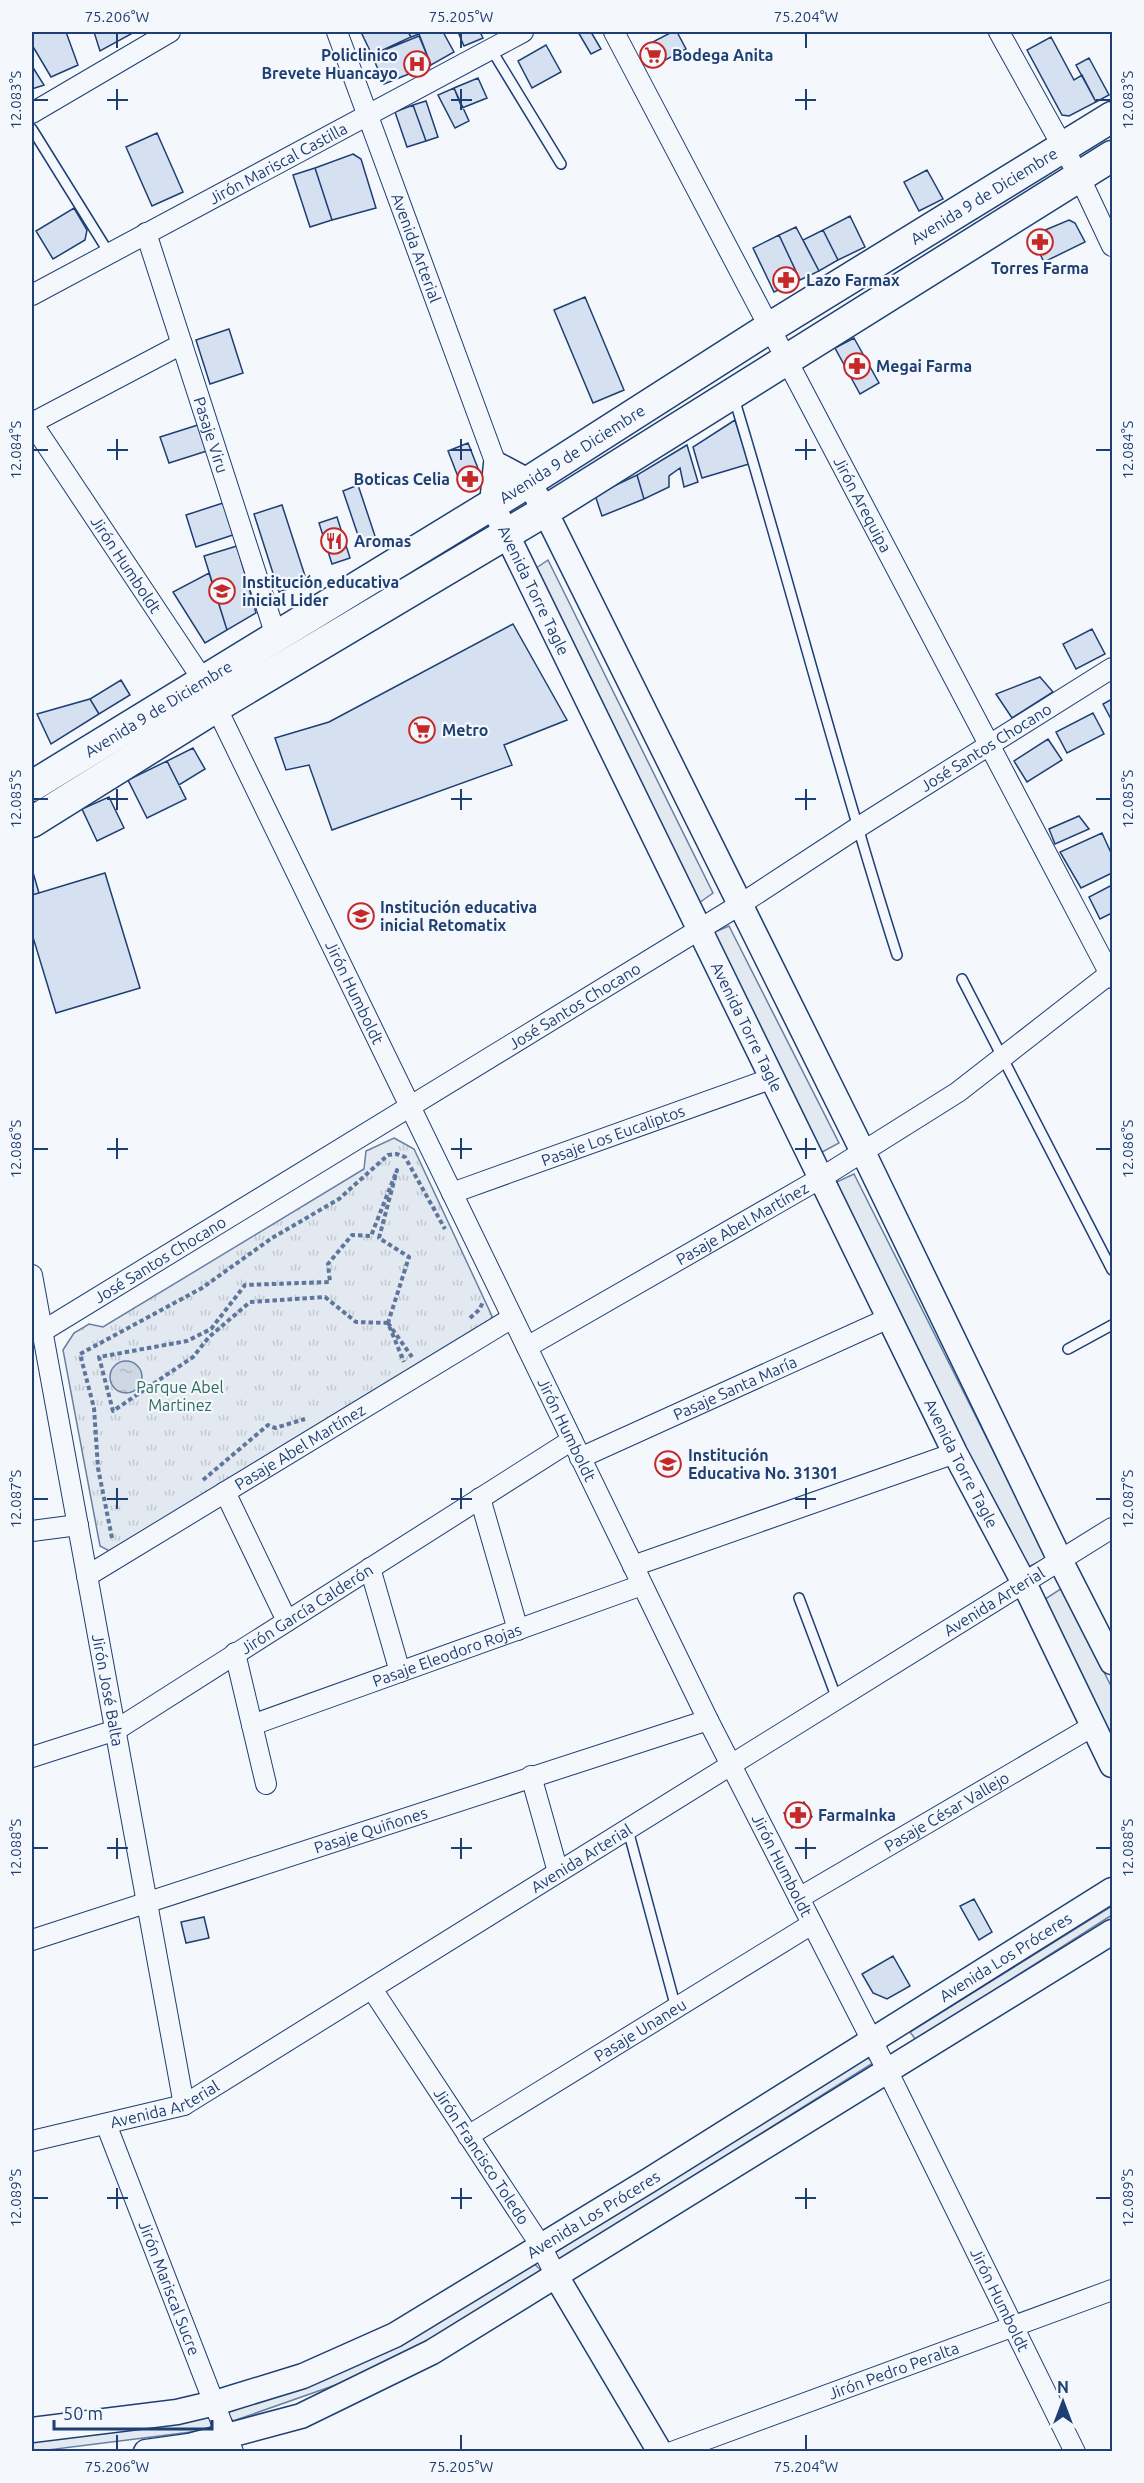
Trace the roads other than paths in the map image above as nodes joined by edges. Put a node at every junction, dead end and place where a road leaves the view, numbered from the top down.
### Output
1 (170, 32) edge
2 (337, 32) edge
3 (523, 32) edge
4 (614, 32) edge
5 (999, 32) edge
6 (491, 48) junction
7 (32, 113) edge
8 (369, 114) junction
9 (1113, 117) edge
10 (32, 129) edge
11 (1062, 149) junction
12 (1113, 156) edge
13 (561, 164) dead end
14 (1079, 177) junction
15 (146, 233) junction
16 (1113, 246) edge
17 (109, 253) junction
18 (32, 295) edge
19 (770, 328) junction
20 (182, 344) junction
21 (785, 360) junction
22 (733, 393) junction
23 (32, 423) edge
24 (496, 464) junction
25 (528, 481) junction
26 (492, 504) junction
27 (545, 512) junction
28 (507, 535) junction
29 (276, 636) junction
30 (1113, 668) edge
31 (203, 680) junction
32 (216, 707) junction
33 (990, 746) junction
34 (32, 786) edge
35 (32, 822) edge
36 (856, 828) junction
37 (741, 904) junction
38 (700, 929) junction
39 (897, 955) dead end
40 (1112, 974) edge
41 (962, 979) dead end
42 (1003, 1057) junction
43 (773, 1078) junction
44 (410, 1106) junction
45 (863, 1152) junction
46 (821, 1178) junction
47 (452, 1193) junction
48 (1113, 1270) edge
49 (32, 1275) edge
50 (512, 1318) junction
51 (889, 1318) junction
52 (1113, 1325) edge
53 (37, 1332) edge
54 (527, 1347) junction
55 (1068, 1349) dead end
56 (572, 1440) junction
57 (955, 1453) junction
58 (580, 1458) junction
59 (225, 1492) junction
60 (480, 1498) junction
61 (78, 1525) junction
62 (1113, 1528) edge
63 (32, 1531) edge
64 (1060, 1560) junction
65 (633, 1566) junction
66 (370, 1568) junction
67 (87, 1576) junction
68 (1024, 1583) junction
69 (642, 1585) junction
70 (799, 1598) dead end
71 (287, 1621) junction
72 (518, 1630) junction
73 (1110, 1650) edge
74 (235, 1653) junction
75 (400, 1672) junction
76 (837, 1699) junction
77 (708, 1720) junction
78 (252, 1725) junction
79 (1093, 1726) junction
80 (116, 1730) junction
81 (32, 1757) edge
82 (1113, 1765) edge
83 (731, 1766) junction
84 (531, 1776) junction
85 (266, 1784) dead end
86 (628, 1830) junction
87 (558, 1872) junction
88 (1113, 1890) edge
89 (799, 1898) junction
90 (147, 1900) junction
91 (812, 1923) junction
92 (1113, 1932) edge
93 (32, 1940) edge
94 (372, 1989) junction
95 (676, 2009) junction
96 (872, 2040) junction
97 (888, 2070) junction
98 (184, 2105) junction
99 (106, 2124) junction
100 (468, 2136) junction
101 (32, 2141) edge
102 (541, 2246) junction
103 (556, 2276) junction
104 (1113, 2290) edge
105 (1012, 2325) junction
106 (215, 2403) junction
107 (32, 2430) edge
108 (230, 2444) edge
109 (146, 2451) edge
110 (660, 2451) edge
111 (672, 2451) edge
112 (1075, 2451) edge

1 - 7 street
2 - 8 street, Avenida Arterial
3 - 6 street, Jirón Mariscal Castilla
4 - 19 street, Jirón Arequipa
5 - 11 street
6 - 8 street, Jirón Mariscal Castilla
6 - 13 lane
8 - 15 street, Jirón Mariscal Castilla
8 - 24 street, Avenida Arterial
9 - 11 main road, Avenida 9 de Diciembre
10 - 17 lane
11 - 14 street
11 - 19 main road, Avenida 9 de Diciembre
12 - 14 main road, Avenida 9 de Diciembre
14 - 16 street
14 - 21 main road, Avenida 9 de Diciembre
15 - 17 street, Jirón Mariscal Castilla
15 - 20 street, Pasaje Viru
17 - 18 street, Jirón Mariscal Castilla
19 - 21 street, Jirón Arequipa
19 - 25 main road, Avenida 9 de Diciembre
20 - 23 street
20 - 29 street, Pasaje Viru
21 - 22 main road, Avenida 9 de Diciembre
21 - 33 street, Jirón Arequipa
22 - 27 main road, Avenida 9 de Diciembre
22 - 36 lane
23 - 31 street, Jirón Humboldt
24 - 25 street
24 - 26 street
25 - 26 main road, Avenida 9 de Diciembre
25 - 27 street
26 - 28 street, Avenida Torre Tagle
26 - 29 main road, Avenida 9 de Diciembre
27 - 28 main road, Avenida 9 de Diciembre
27 - 37 street
28 - 32 main road, Avenida 9 de Diciembre
28 - 38 street, Avenida Torre Tagle
29 - 31 main road, Avenida 9 de Diciembre
30 - 33 street, José Santos Chocano
31 - 32 street, Jirón Humboldt
31 - 34 main road, Avenida 9 de Diciembre
32 - 35 main road, Avenida 9 de Diciembre
32 - 44 street, Jirón Humboldt
33 - 36 street, José Santos Chocano
33 - 40 street, Jirón Arequipa
36 - 37 street, José Santos Chocano
36 - 39 lane
37 - 38 street, José Santos Chocano
37 - 45 street
38 - 43 street, Avenida Torre Tagle
38 - 44 street, José Santos Chocano
40 - 42 street, Pasaje Abel Martínez
41 - 42 lane
42 - 45 street, Pasaje Abel Martínez
42 - 48 lane
43 - 46 street, Avenida Torre Tagle
43 - 47 street, Pasaje Los Eucaliptos
44 - 47 street, Jirón Humboldt
44 - 53 street, José Santos Chocano
45 - 46 street, Pasaje Abel Martínez
45 - 64 street
46 - 51 street, Avenida Torre Tagle
46 - 54 street, Pasaje Abel Martínez
47 - 50 street, Jirón Humboldt
49 - 53 street, Jirón José Balta
50 - 54 street, Jirón Humboldt
50 - 59 street, Pasaje Abel Martínez
51 - 57 street, Avenida Torre Tagle
51 - 58 street, Pasaje Santa María
52 - 55 lane
53 - 61 street, Jirón José Balta
54 - 56 street, Jirón Humboldt
56 - 58 street, Jirón Humboldt
56 - 60 street, Jirón García Calderón
57 - 65 street
57 - 68 street, Avenida Torre Tagle
58 - 65 street, Jirón Humboldt
59 - 67 street, Pasaje Abel Martínez
59 - 71 street
60 - 66 street, Jirón García Calderón
60 - 72 street
61 - 63 street
61 - 67 street, Jirón José Balta
62 - 64 street, Avenida Arterial
64 - 68 street, Avenida Arterial
64 - 73 street
65 - 69 street, Jirón Humboldt
66 - 71 street, Jirón García Calderón
66 - 75 street
67 - 80 street, Jirón José Balta
68 - 76 street, Avenida Arterial
68 - 79 street, Avenida Torre Tagle
69 - 72 street, Pasaje Eleodoro Rojas
69 - 77 street, Jirón Humboldt
70 - 76 lane
71 - 74 street, Jirón García Calderón
72 - 75 street, Pasaje Eleodoro Rojas
74 - 78 street
74 - 80 street, Jirón García Calderón
75 - 78 street, Pasaje Eleodoro Rojas
76 - 83 street, Avenida Arterial
77 - 83 street, Jirón Humboldt
77 - 84 street, Pasaje Quiñones
78 - 85 street
79 - 82 street, Avenida Torre Tagle
79 - 89 street, Pasaje César Vallejo
80 - 81 street, Jirón García Calderón
80 - 90 street, Jirón José Balta
83 - 86 street, Avenida Arterial
83 - 89 street, Jirón Humboldt
84 - 87 street
84 - 90 street, Pasaje Quiñones
86 - 87 street, Avenida Arterial
86 - 95 lane
87 - 94 street, Avenida Arterial
88 - 96 street, Avenida Los Próceres
89 - 91 street, Jirón Humboldt
90 - 93 street, Pasaje Quiñones
90 - 98 street, Jirón José Balta
91 - 95 street, Pasaje Unaneu
91 - 96 street, Jirón Humboldt
92 - 97 street, Avenida Los Próceres
94 - 98 street, Avenida Arterial
94 - 100 street, Jirón Francisco Toledo
95 - 100 street, Pasaje Unaneu
96 - 97 street, Jirón Humboldt
96 - 102 street, Avenida Los Próceres
97 - 103 street, Avenida Los Próceres
97 - 105 street, Jirón Humboldt
98 - 99 street, Avenida Arterial
99 - 101 street, Avenida Arterial
99 - 106 street, Jirón Mariscal Sucre
100 - 102 street, Jirón Francisco Toledo
102 - 103 street, Jirón Francisco Toledo
102 - 106 street, Avenida Los Próceres
103 - 108 street, Avenida Los Próceres
103 - 110 street, Jirón Francisco Toledo
104 - 105 street, Jirón Pedro Peralta
105 - 111 street, Jirón Pedro Peralta
105 - 112 street, Jirón Humboldt
106 - 107 street, Avenida Los Próceres
106 - 108 street, Jirón Mariscal Sucre
108 - 109 street, Avenida Los Próceres

